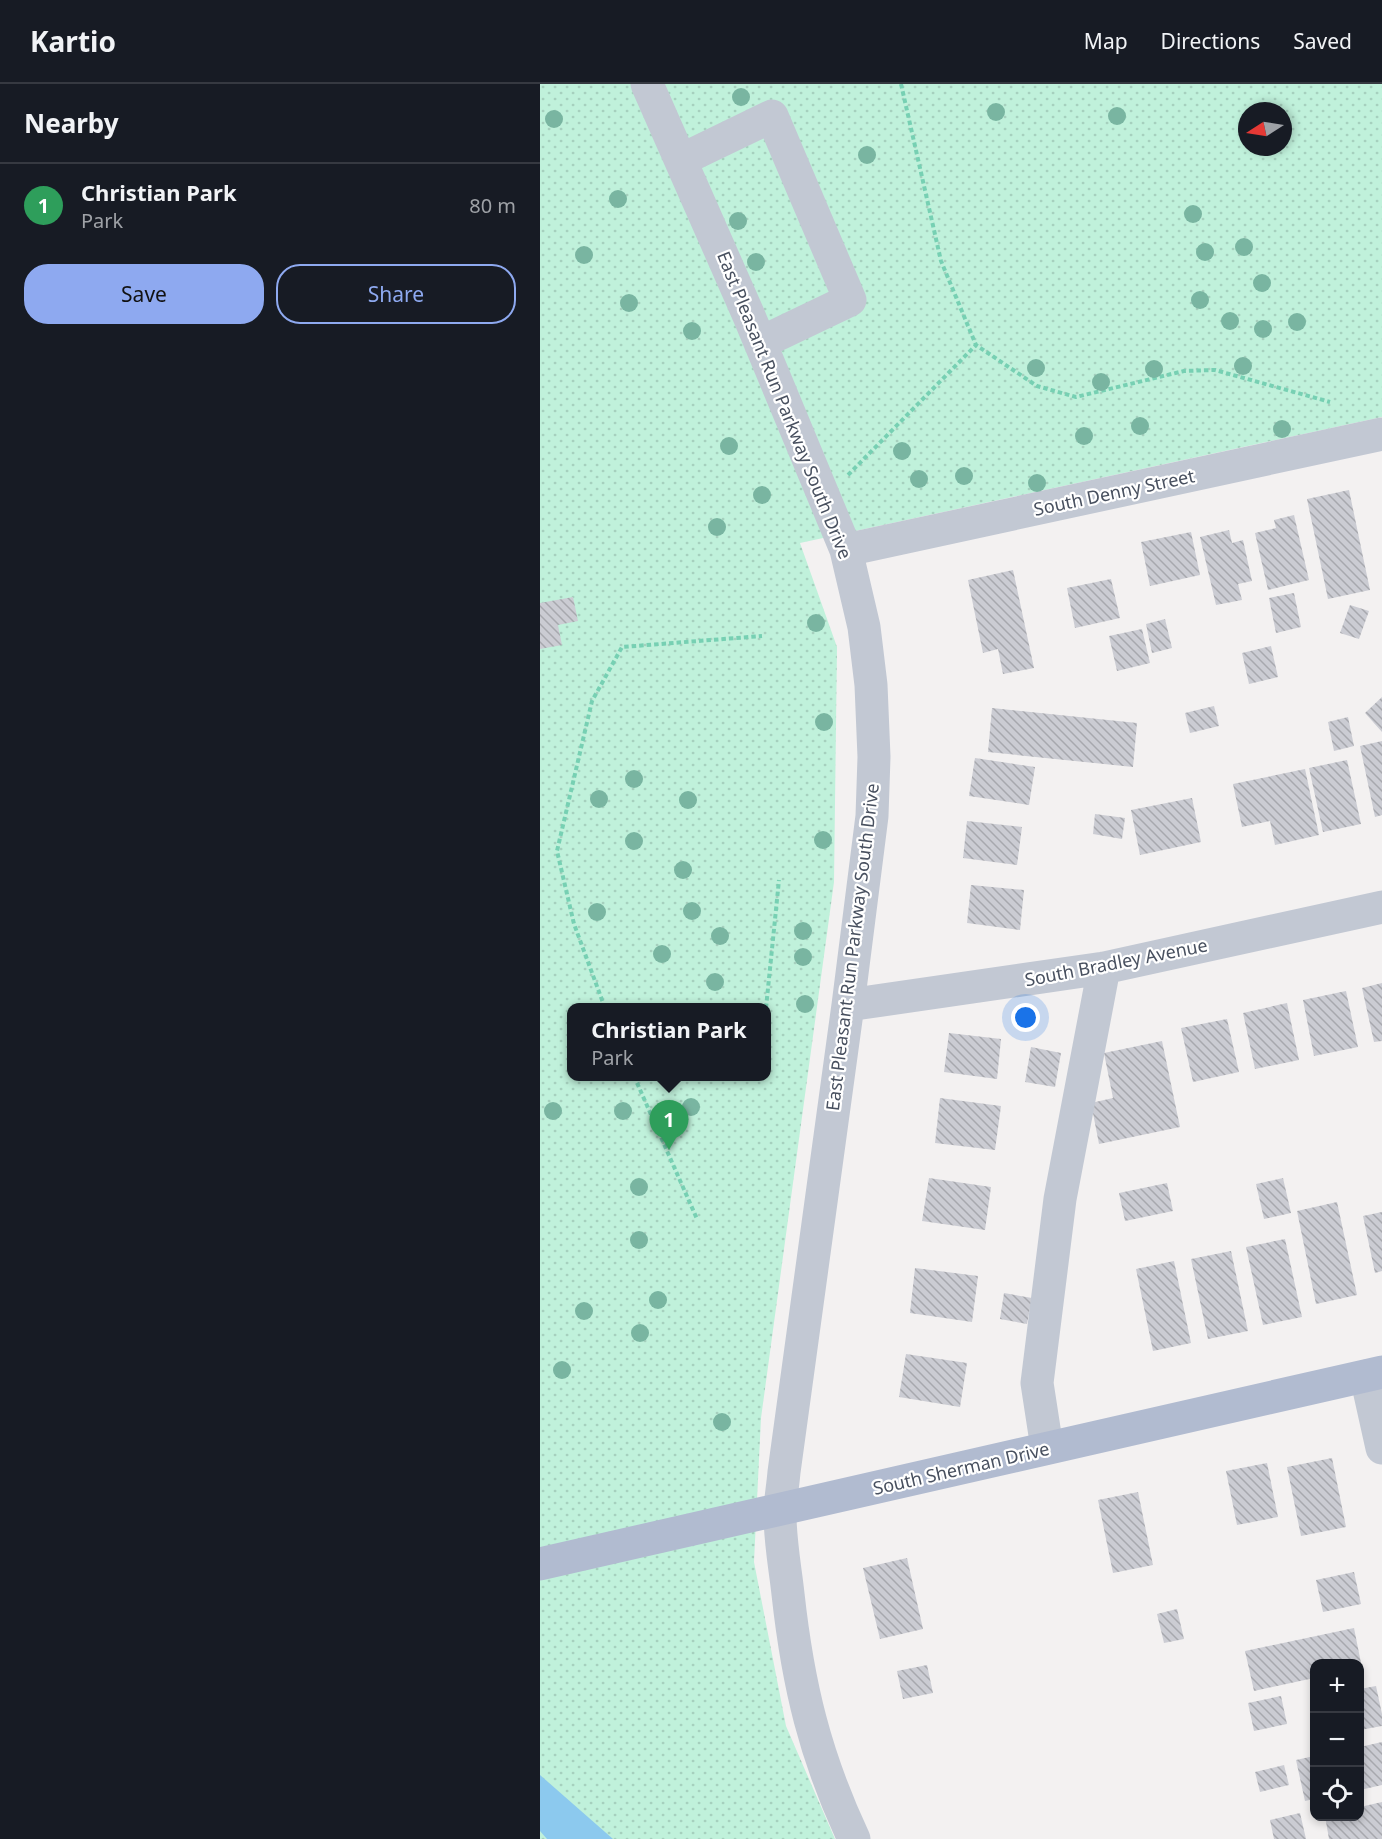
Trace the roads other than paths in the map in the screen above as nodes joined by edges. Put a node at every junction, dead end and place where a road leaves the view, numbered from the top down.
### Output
1 (647, 84) edge
2 (681, 160) junction
3 (760, 343) junction
4 (1382, 434) edge
5 (846, 550) junction
6 (1382, 907) edge
7 (1104, 968) junction
8 (848, 1005) junction
9 (1374, 1374) edge
10 (1047, 1448) junction
11 (1382, 1449) edge
12 (780, 1510) junction
13 (540, 1564) edge
14 (854, 1839) edge

1 - 2 street, East Pleasant Run Parkway South Drive
2 - 3 street, East Pleasant Run Parkway South Drive
2 - 3 street
3 - 5 street, East Pleasant Run Parkway South Drive
4 - 5 street, South Denny Street
5 - 8 street, East Pleasant Run Parkway South Drive
6 - 7 street, South Bradley Avenue
7 - 8 street, South Bradley Avenue
7 - 10 street
8 - 12 street, East Pleasant Run Parkway South Drive
9 - 10 main road, South Sherman Drive
9 - 11 street
10 - 12 main road, South Sherman Drive
12 - 13 main road, South Sherman Drive
12 - 14 street, East Pleasant Run Parkway South Drive

